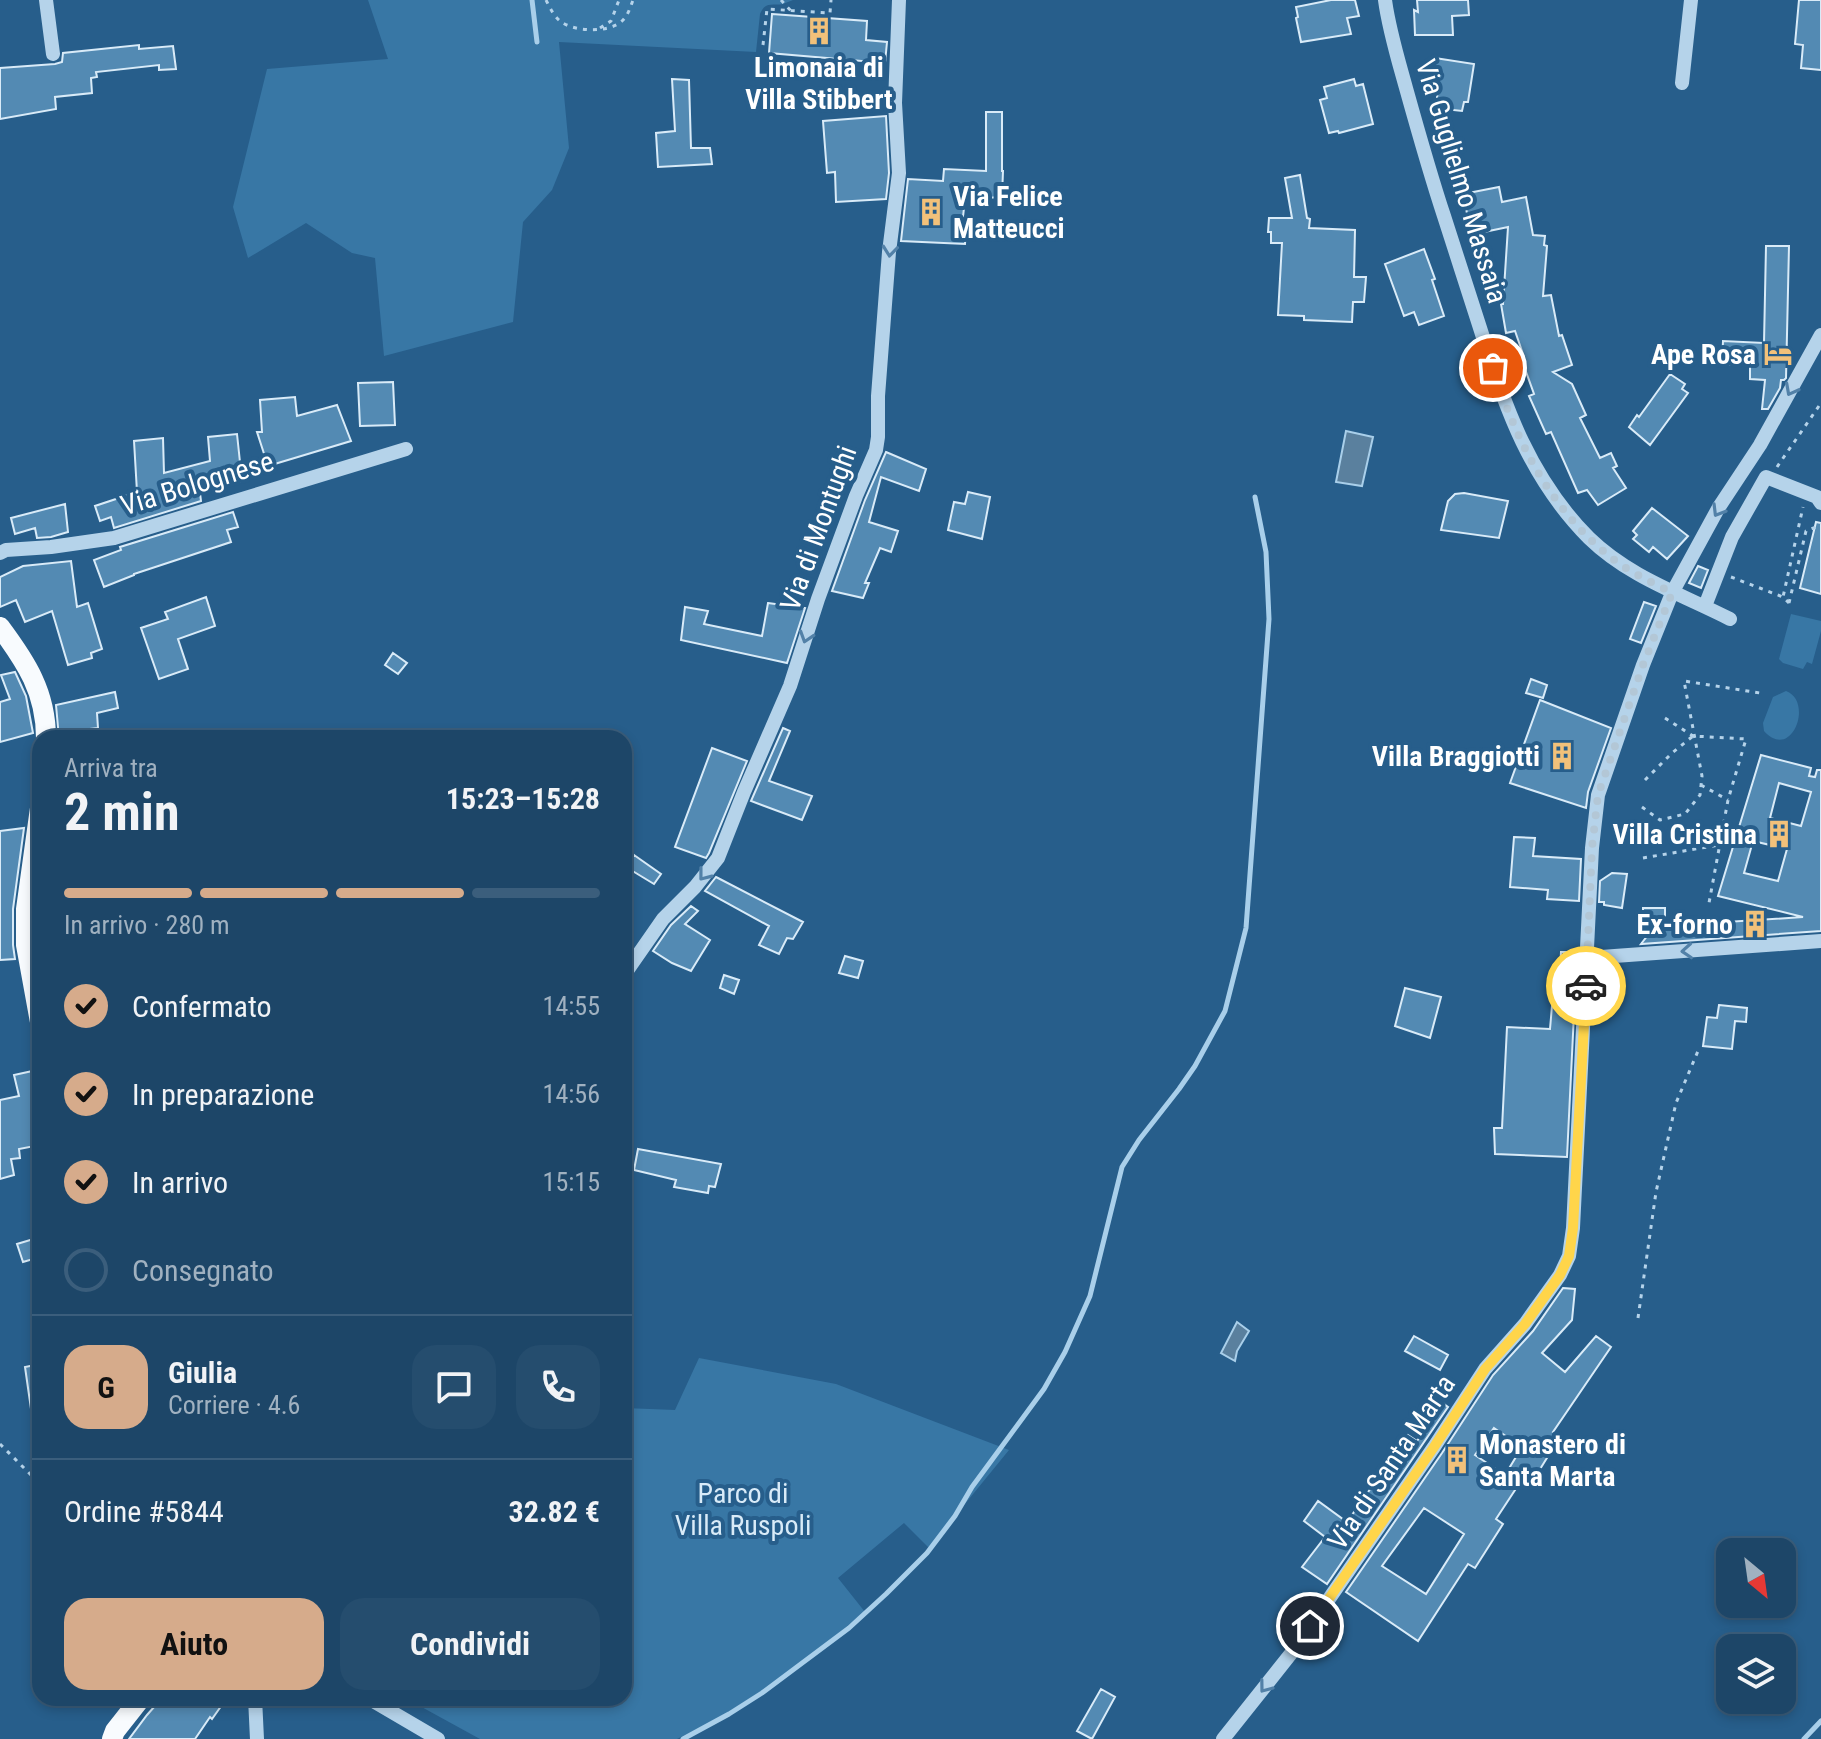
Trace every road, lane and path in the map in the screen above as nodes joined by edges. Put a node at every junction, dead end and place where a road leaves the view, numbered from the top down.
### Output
1 (46, 0) edge
2 (546, 0) edge
3 (619, 0) edge
4 (633, 0) edge
5 (781, 0) edge
6 (831, 0) edge
7 (899, 0) edge
8 (1385, 0) edge
9 (1691, 0) edge
10 (791, 11) junction
11 (597, 29) junction
12 (763, 45) dead end
13 (53, 54) dead end
14 (1682, 83) dead end
15 (1821, 335) edge
16 (1821, 403) edge
17 (406, 449) dead end
18 (1775, 470) dead end
19 (1806, 493) junction
20 (1821, 503) edge
21 (1821, 525) edge
22 (0, 553) edge
23 (1719, 572) junction
24 (1672, 593) junction
25 (1783, 597) junction
26 (1705, 606) junction
27 (1730, 619) dead end
28 (0, 627) edge
29 (1760, 693) dead end
30 (1665, 718) dead end
31 (46, 730) edge
32 (1693, 736) junction
33 (1645, 780) dead end
34 (1701, 785) junction
35 (1728, 800) junction
36 (1642, 807) dead end
37 (1719, 845) junction
38 (1643, 858) dead end
39 (32, 866) edge
40 (1709, 903) dead end
41 (1821, 941) edge
42 (1587, 958) junction
43 (632, 964) edge
44 (32, 978) edge
45 (1698, 1051) dead end
46 (1638, 1318) dead end
47 (0, 1444) edge
48 (31, 1475) dead end
49 (135, 1706) edge
50 (255, 1706) edge
51 (382, 1706) edge
52 (112, 1739) edge
53 (257, 1739) edge
54 (438, 1739) edge
55 (1223, 1739) edge

1 - 13 street
2 - 11 path
3 - 11 path
4 - 11 path
5 - 10 path
6 - 10 path
7 -> 43 street, Via di Montughi
8 - 24 street, Via Guglielmo Massaia
9 - 14 street
10 - 12 path
15 -> 24 street, Via di Santa Marta
16 - 18 path
17 - 22 street, Via Bolognese
19 - 20 street
19 - 23 street
19 - 25 path
21 - 25 path
23 - 25 path
23 - 26 street
24 - 26 street, Via Guglielmo Massaia
24 - 42 street, Via di Santa Marta
26 - 27 street, Via Guglielmo Massaia
28 - 31 main road
29 - 32 path
30 - 32 path
32 - 33 path
32 - 34 path
32 - 35 path
34 - 35 path
34 - 36 path
35 - 37 path
37 - 38 path
37 - 40 path
39 - 44 main road
41 -> 42 street
42 -> 55 street, Via di Santa Marta
45 - 46 path
47 - 48 path
49 - 52 main road
50 - 53 street
51 - 54 street

